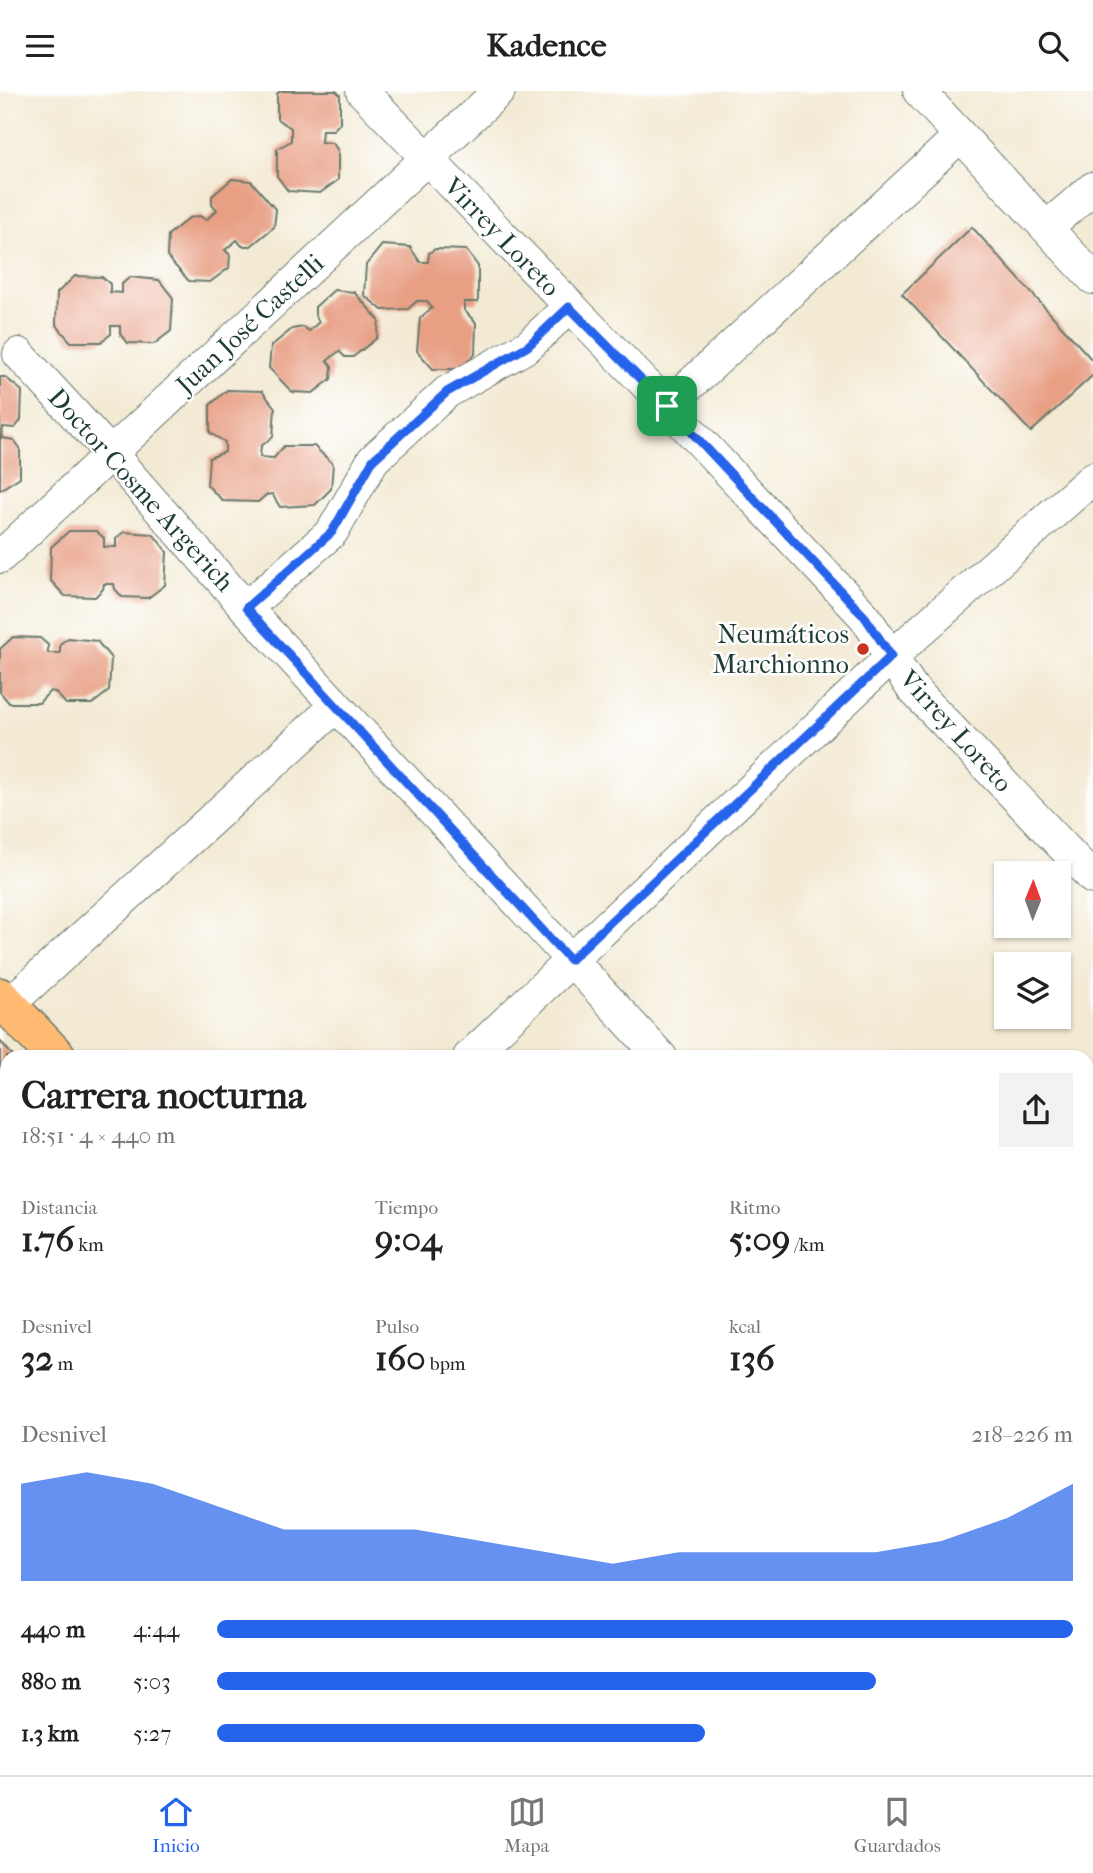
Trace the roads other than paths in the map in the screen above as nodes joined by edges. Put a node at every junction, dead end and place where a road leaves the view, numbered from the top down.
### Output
1 (362, 91) edge
2 (499, 91) edge
3 (919, 91) edge
4 (960, 136) junction
5 (427, 158) junction
6 (1093, 188) edge
7 (1046, 227) junction
8 (1093, 278) edge
9 (569, 307) junction
10 (19, 354) dead end
11 (667, 406) junction
12 (111, 454) junction
13 (1093, 478) edge
14 (0, 557) edge
15 (246, 608) junction
16 (891, 656) junction
17 (336, 706) junction
18 (1093, 879) edge
19 (570, 960) junction
20 (4, 1001) edge
21 (50, 1050) edge
22 (476, 1050) edge
23 (654, 1050) edge

1 - 5 street, Virrey Loreto
2 - 5 street, Juan José Castelli
3 - 4 street
4 - 7 street
4 - 11 street
5 - 9 street, Virrey Loreto
5 - 12 street, Juan José Castelli
6 - 7 street
7 - 8 street
9 - 11 street, Virrey Loreto
9 - 15 street
10 - 12 street, Doctor Cosme Argerich
11 - 16 street, Virrey Loreto
12 - 14 street, Juan José Castelli
12 - 15 street, Doctor Cosme Argerich
13 - 16 street
15 - 17 street, Doctor Cosme Argerich
16 - 18 street, Virrey Loreto
16 - 19 street
17 - 19 street, Doctor Cosme Argerich
17 - 20 street
19 - 22 street
19 - 23 street, Doctor Cosme Argerich
20 - 21 main road

